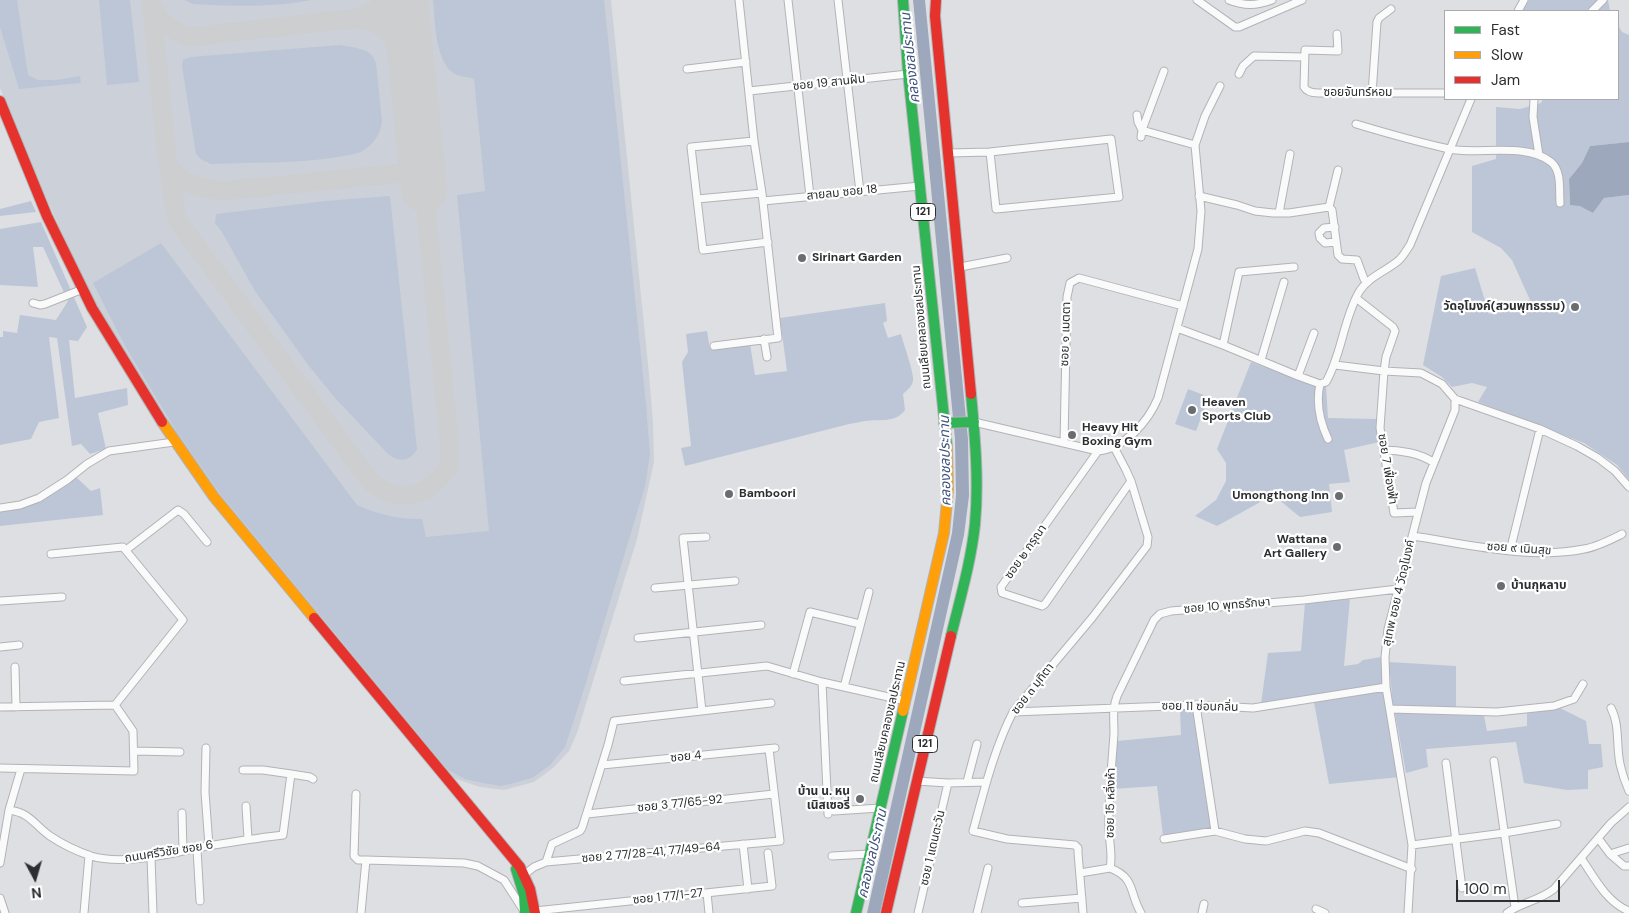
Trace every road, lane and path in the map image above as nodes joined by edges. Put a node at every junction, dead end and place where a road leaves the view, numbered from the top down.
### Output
1 (739, 0) edge
2 (788, 0) edge
3 (838, 0) edge
4 (903, 0) edge
5 (936, 0) edge
6 (1197, 0) edge
7 (1229, 0) edge
8 (1272, 0) edge
9 (1302, 0) edge
10 (1604, 0) edge
11 (1391, 9) dead end
12 (1593, 10) edge
13 (1337, 34) dead end
14 (1304, 57) junction
15 (746, 62) junction
16 (687, 68) dead end
17 (1164, 71) dead end
18 (908, 74) junction
19 (1239, 74) dead end
20 (846, 81) junction
21 (798, 86) junction
22 (1220, 86) dead end
23 (749, 91) junction
24 (1444, 93) edge
25 (1372, 94) junction
26 (1469, 100) edge
27 (1534, 100) edge
28 (0, 101) edge
29 (1137, 114) dead end
30 (1356, 124) dead end
31 (1142, 133) junction
32 (754, 140) junction
33 (1195, 145) junction
34 (1451, 149) junction
35 (990, 152) junction
36 (949, 153) junction
37 (1290, 154) dead end
38 (1539, 155) junction
39 (1338, 170) dead end
40 (920, 186) junction
41 (860, 192) junction
42 (810, 196) junction
43 (1199, 196) junction
44 (763, 197) junction
45 (698, 200) junction
46 (1560, 203) dead end
47 (1329, 207) junction
48 (1279, 213) junction
49 (1335, 227) junction
50 (768, 242) junction
51 (1336, 242) junction
52 (1007, 258) dead end
53 (1294, 266) dead end
54 (960, 267) junction
55 (1284, 282) dead end
56 (1367, 282) junction
57 (83, 289) junction
58 (1356, 298) junction
59 (33, 302) dead end
60 (1183, 306) junction
61 (1177, 328) junction
62 (1314, 332) dead end
63 (764, 340) junction
64 (1223, 345) junction
65 (714, 346) dead end
66 (767, 357) dead end
67 (1261, 360) junction
68 (1335, 364) junction
69 (1384, 372) junction
70 (1298, 376) junction
71 (1320, 384) junction
72 (1455, 398) junction
73 (971, 422) junction
74 (948, 423) junction
75 (1540, 429) junction
76 (1328, 439) dead end
77 (174, 442) junction
78 (1064, 443) junction
79 (1114, 447) junction
80 (1383, 450) junction
81 (1098, 451) junction
82 (1434, 463) junction
83 (1131, 481) junction
84 (1629, 487) edge
85 (0, 508) edge
86 (1418, 512) junction
87 (1622, 534) dead end
88 (706, 536) dead end
89 (1413, 536) junction
90 (206, 542) dead end
91 (126, 550) junction
92 (1510, 551) junction
93 (51, 554) dead end
94 (735, 581) dead end
95 (688, 585) junction
96 (655, 588) dead end
97 (1398, 589) junction
98 (869, 592) dead end
99 (62, 597) dead end
100 (0, 601) edge
101 (860, 624) junction
102 (761, 625) dead end
103 (693, 632) junction
104 (638, 638) dead end
105 (19, 645) dead end
106 (0, 647) edge
107 (15, 667) dead end
108 (698, 674) junction
109 (794, 674) junction
110 (624, 681) dead end
111 (822, 682) junction
112 (1583, 684) dead end
113 (844, 687) junction
114 (1386, 687) junction
115 (906, 701) junction
116 (771, 703) dead end
117 (115, 705) junction
118 (1196, 705) junction
119 (0, 707) edge
120 (16, 707) junction
121 (1113, 707) junction
122 (1611, 708) dead end
123 (1390, 709) junction
124 (702, 711) junction
125 (1014, 712) junction
126 (977, 744) dead end
127 (206, 748) dead end
128 (134, 752) junction
129 (180, 752) dead end
130 (1494, 762) dead end
131 (1446, 764) dead end
132 (602, 765) junction
133 (0, 768) edge
134 (21, 769) junction
135 (243, 770) dead end
136 (291, 774) junction
137 (313, 779) dead end
138 (916, 781) junction
139 (967, 782) junction
140 (986, 782) junction
141 (948, 783) junction
142 (1629, 791) edge
143 (356, 794) dead end
144 (774, 794) junction
145 (246, 806) dead end
146 (1629, 807) edge
147 (880, 808) junction
148 (9, 810) junction
149 (182, 813) dead end
150 (587, 814) junction
151 (1558, 824) dead end
152 (1215, 831) junction
153 (1504, 833) junction
154 (1598, 838) junction
155 (248, 839) junction
156 (1456, 839) junction
157 (1164, 840) dead end
158 (744, 844) junction
159 (1412, 845) junction
160 (209, 846) junction
161 (197, 848) junction
162 (505, 848) junction
163 (1629, 848) edge
164 (184, 851) junction
165 (768, 853) dead end
166 (870, 854) junction
167 (1610, 854) junction
168 (89, 855) junction
169 (832, 856) dead end
170 (151, 857) junction
171 (1581, 858) junction
172 (366, 860) junction
173 (546, 862) junction
174 (0, 863) edge
175 (1629, 866) edge
176 (988, 868) dead end
177 (1110, 868) junction
178 (1412, 869) junction
179 (1080, 873) junction
180 (525, 874) junction
181 (1462, 888) dead end
182 (748, 889) junction
183 (707, 893) junction
184 (0, 898) edge
185 (1082, 898) junction
186 (200, 902) dead end
187 (1022, 904) dead end
188 (1204, 904) dead end
189 (1515, 907) junction
190 (1316, 909) dead end
191 (1629, 911) edge
192 (5, 913) edge
193 (84, 913) edge
194 (153, 913) edge
195 (361, 913) edge
196 (530, 913) edge
197 (708, 913) edge
198 (856, 913) edge
199 (886, 913) edge
200 (918, 913) edge
201 (977, 913) edge
202 (1083, 913) edge
203 (1141, 913) edge
204 (1202, 913) edge
205 (1325, 913) edge
206 (1408, 913) edge
207 (1507, 913) edge

1 - 15 street
2 - 21 street
3 - 20 street
4 - 18 main road, ถนนเลียบคลองชลประทาน / 121
5 - 36 main road, 121
6 - 9 street
7 - 8 street
10 - 12 street
11 - 25 street
13 - 14 street
14 - 19 street
14 - 25 street, ซอยจันทร์หอม
15 - 16 street
15 - 23 street
17 - 31 street
18 - 20 street, ซอย 19 สานฝัน
18 - 40 main road, ถนนเลียบคลองชลประทาน / 121
20 - 21 street, ซอย 19 สานฝัน
20 - 41 street
21 - 23 street, ซอย 19 สานฝัน
21 - 42 street
22 - 33 street
23 - 32 street
24 - 25 street, ซอยจันทร์หอม
26 - 34 street
27 - 38 street
28 - 57 main road
29 - 31 street
30 - 34 street
31 - 33 street
32 - 44 street
32 - 45 street
33 - 43 street
34 - 38 street
34 - 56 street
35 - 35 street
35 - 36 street
36 - 54 main road, 121
37 - 48 street
38 - 46 street
39 - 47 street
40 - 41 street, สายลม ซอย 18
40 - 74 main road, ถนนเลียบคลองชลประทาน / 121
41 - 42 street, สายลม ซอย 18
42 - 44 street, สายลม ซอย 18
43 - 48 street
43 - 60 street
44 - 45 street, สายลม ซอย 18
44 - 50 street
45 - 50 street
47 - 48 street
47 - 49 street
49 - 51 street
49 - 51 street
50 - 63 street
51 - 56 street
52 - 54 street
53 - 64 street
54 - 73 main road, 121
55 - 67 street
56 - 58 street
57 - 59 street
57 - 77 main road
58 - 68 street
58 - 69 street, ซอย 7 เฟื่องฟ้า
60 - 61 street
60 - 78 street, ซอย ๑ เมตตา
61 - 64 street
61 - 79 street
62 - 70 street
63 - 65 street
63 - 66 street
64 - 67 street
67 - 70 street
68 - 69 street
68 - 71 street
69 - 72 street
69 - 80 street, ซอย 7 เฟื่องฟ้า
70 - 71 street
71 - 76 street
72 - 75 street
72 - 82 street, สุเทพ ซอย 4 วัดอุโมงค์
73 - 74 main road
73 - 78 street
73 - 138 main road, 121
74 - 115 main road, ถนนเลียบคลองชลประทาน / 121
75 - 84 street
75 - 92 street
77 - 85 street
77 - 162 main road
78 - 81 street
79 - 81 street
79 - 83 street, ซอย ๓ มุทิตา
80 - 82 street
80 - 86 street, ซอย 7 เฟื่องฟ้า
81 - 83 street, ซอย ๒ กรุณา
82 - 86 street, สุเทพ ซอย 4 วัดอุโมงค์
83 - 125 street, ซอย ๓ มุทิตา
86 - 89 street, สุเทพ ซอย 4 วัดอุโมงค์
87 - 92 street, ซอย ๙ เนินสุข
88 - 95 street
89 - 92 street, ซอย ๙ เนินสุข
89 - 97 street, สุเทพ ซอย 4 วัดอุโมงค์
90 - 91 street
91 - 93 street
91 - 117 street
94 - 95 street
95 - 96 street
95 - 103 street
97 - 114 street, สุเทพ ซอย 4 วัดอุโมงค์
97 - 121 street, ซอย 10 พุทธรักษา
98 - 101 street
99 - 100 street
101 - 109 street
101 - 113 street
102 - 103 street
103 - 104 street
103 - 108 street
105 - 106 street
107 - 120 street
108 - 109 street
108 - 110 street
108 - 124 street
109 - 111 street
111 - 113 street
111 - 147 street
112 - 123 street
113 - 115 street
114 - 118 street, ซอย 11 ซ่อนกลิ่น
114 - 123 street, สุเทพ ซอย 4 วัดอุโมงค์
115 - 147 main road, ถนนเลียบคลองชลประทาน / 121
116 - 124 street
117 - 120 street
117 - 128 street
118 - 121 street, ซอย 11 ซ่อนกลิ่น
118 - 152 street
119 - 120 street
121 - 125 street, ซอย 11 ซ่อนกลิ่น
121 - 177 street, ซอย 15 หลิ่งห้า
122 - 142 street
123 - 159 street, สุเทพ ซอย 4 วัดอุโมงค์
124 - 132 street
125 - 140 street, ซอย ๓ มุทิตา
126 - 139 street
127 - 160 street
128 - 129 street
128 - 134 street
130 - 153 street
131 - 156 street
132 - 144 street, ซอย 4
132 - 150 street
133 - 134 street
134 - 148 street
135 - 136 street
136 - 137 street
136 - 155 street, ถนนศรีวิชัย ซอย 6
138 - 141 street
138 - 199 main road, 121
139 - 140 street
139 - 141 street
140 - 179 street, ซอย ๓ มุทิตา
141 - 200 street, ซอย 1 แดนตะวัน
143 - 172 street
144 - 150 street, ซอย 3 77/65-92
144 - 158 street, ซอย 2 77/28-41, 77/49-64
145 - 155 street
146 - 154 street
147 - 166 main road, ถนนเลียบคลองชลประทาน / 121
148 - 168 street, ถนนศรีวิชัย ซอย 6
148 - 174 street
149 - 164 street
150 - 173 street
151 - 153 street
152 - 157 street
152 - 178 street
153 - 156 street
153 - 189 street
154 - 167 street
154 - 171 street
155 - 160 street, ถนนศรีวิชัย ซอย 6
156 - 159 street
156 - 181 street
158 - 173 street, ซอย 2 77/28-41, 77/49-64
158 - 182 street
159 - 178 street, สุเทพ ซอย 4 วัดอุโมงค์
160 - 161 street, ถนนศรีวิชัย ซอย 6
161 - 164 street, ถนนศรีวิชัย ซอย 6
161 - 186 street
162 - 180 main road
162 - 196 main road
163 - 167 street
164 - 170 street, ถนนศรีวิชัย ซอย 6
165 - 182 street, ซอย 1 77/1-27
166 - 169 street
166 - 198 main road, ถนนเลียบคลองชลประทาน / 121
167 - 175 street
168 - 170 street, ถนนศรีวิชัย ซอย 6
168 - 193 street
170 - 194 street
171 - 189 street
171 - 191 street
172 - 195 street
172 - 196 street
173 - 180 street, ซอย 2 77/28-41, 77/49-64
176 - 201 street
177 - 179 street
177 - 203 street
178 - 206 street, สุเทพ ซอย 4 วัดอุโมงค์
179 - 185 street
180 - 196 main road
182 - 183 street, ซอย 1 77/1-27
183 - 196 street, ซอย 1 77/1-27
183 - 197 street
184 - 192 street
185 - 187 street
185 - 202 street
188 - 204 street
189 - 207 street
190 - 205 street

